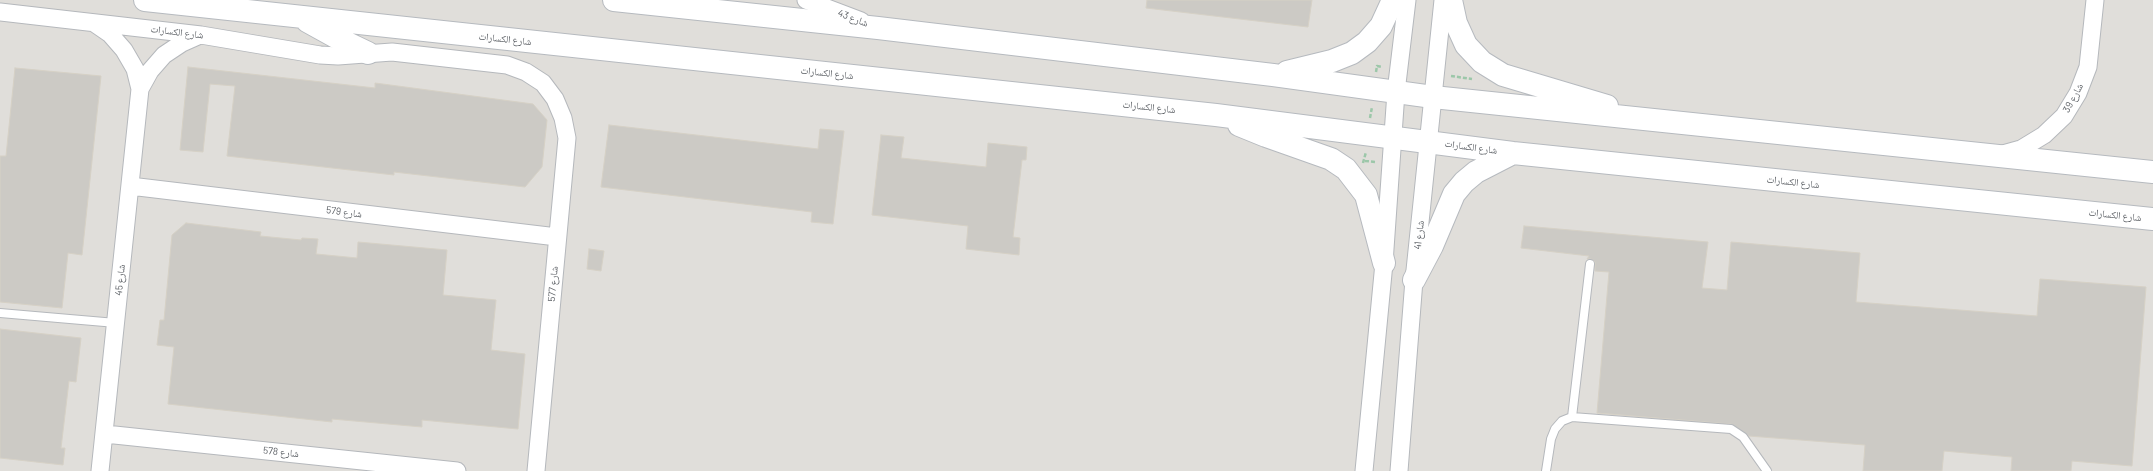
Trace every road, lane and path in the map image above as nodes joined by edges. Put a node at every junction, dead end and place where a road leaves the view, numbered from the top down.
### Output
1 (146, 0) edge
2 (614, 0) edge
3 (806, 0) edge
4 (1393, 0) edge
5 (1407, 0) edge
6 (1443, 0) edge
7 (1451, 0) edge
8 (2095, 0) edge
9 (0, 12) edge
10 (301, 17) junction
11 (93, 21) junction
12 (878, 28) junction
13 (201, 35) junction
14 (368, 53) junction
15 (1273, 75) junction
16 (140, 89) junction
17 (1396, 92) junction
18 (1433, 97) junction
19 (556, 99) joint
20 (1216, 114) junction
21 (1644, 119) junction
22 (1392, 138) junction
23 (1428, 142) junction
24 (1512, 153) junction
25 (1995, 155) junction
26 (2153, 172) edge
27 (130, 186) junction
28 (2153, 219) edge
29 (557, 237) junction
30 (1384, 263) junction
31 (1590, 264) dead end
32 (1414, 280) junction
33 (0, 314) edge
34 (116, 323) junction
35 (1572, 417) junction
36 (104, 434) junction
37 (100, 471) edge
38 (456, 471) edge
39 (536, 471) edge
40 (1364, 471) edge
41 (1399, 471) edge
42 (1546, 471) edge
43 (1767, 471) edge

1 - 10 street, شارع الكسارات
2 - 12 street
3 - 12 street, شارع 43
4 - 15 street
5 - 17 street
6 - 18 street, شارع 41
7 - 21 street
8 - 25 street, شارع 39
9 - 11 street, شارع الكسارات
10 - 14 street
10 - 20 street, شارع الكسارات
11 - 13 street, شارع الكسارات
11 - 16 street, شارع 45
12 - 15 street
13 - 14 street, شارع الكسارات
13 - 16 street, شارع 45
14 - 19 street, شارع الكسارات
15 - 17 street
16 - 27 street, شارع 45
17 - 18 street
17 - 22 street
18 - 21 street
18 - 23 street, شارع 41
19 - 29 street, شارع 577
20 - 22 street, شارع الكسارات
20 - 30 street
21 - 25 street
22 - 23 street, شارع الكسارات
22 - 30 street
23 - 24 street, شارع الكسارات
23 - 32 street, شارع 41
24 - 28 street, شارع الكسارات
24 - 32 street
25 - 26 street
27 - 29 street, شارع 579
27 - 34 street, شارع 45
29 - 39 street, شارع 577
30 - 40 street
31 - 35 lane
32 - 41 street, شارع 41
33 - 34 lane
34 - 36 street, شارع 45
35 - 42 lane
35 - 43 lane
36 - 37 street, شارع 45
36 - 38 street, شارع 578

